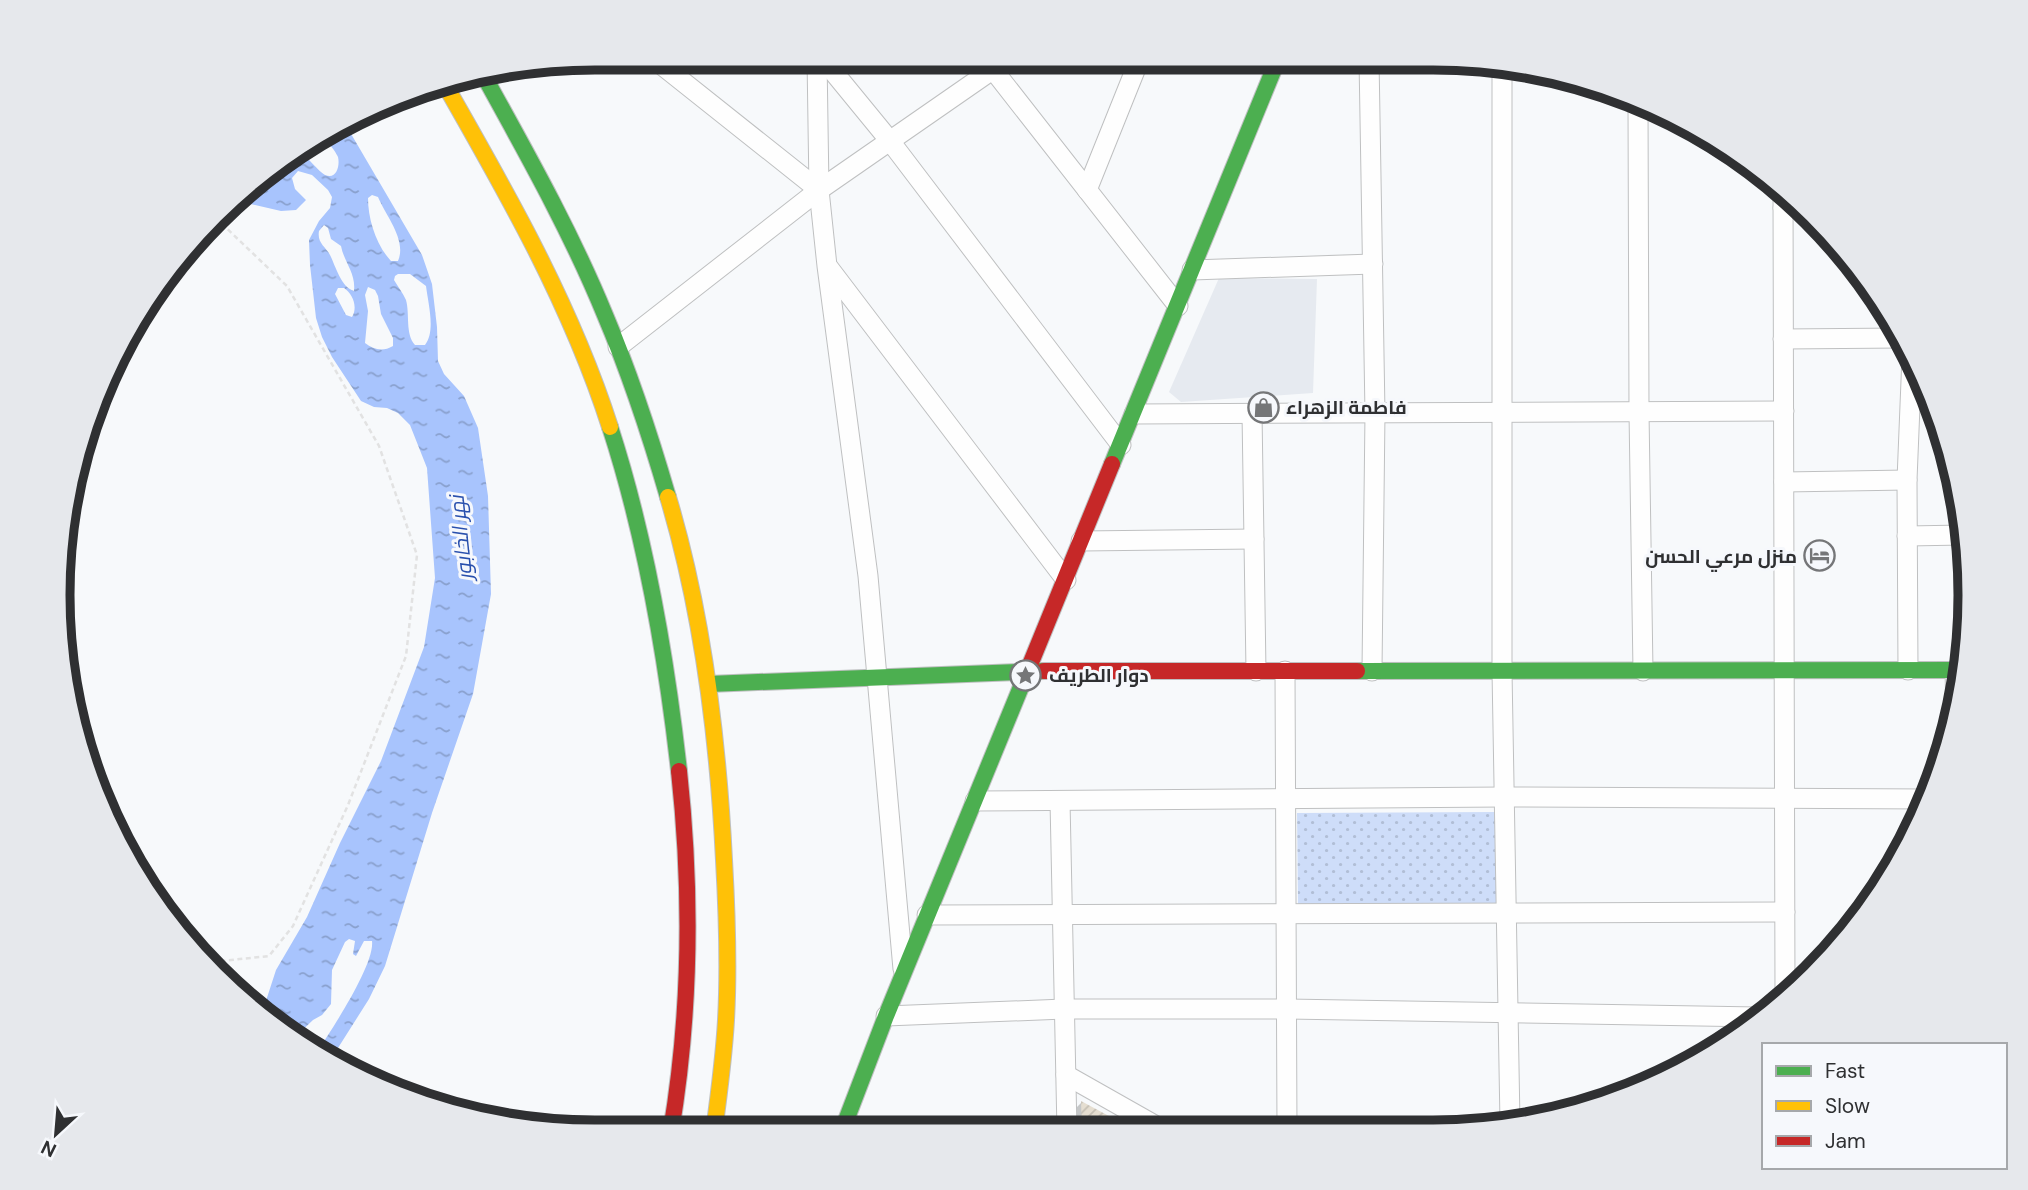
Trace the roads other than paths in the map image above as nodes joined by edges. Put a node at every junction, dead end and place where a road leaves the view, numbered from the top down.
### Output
1 (668, 70) edge
2 (819, 70) edge
3 (829, 70) edge
4 (983, 70) edge
5 (1000, 70) edge
6 (1135, 70) edge
7 (1274, 70) edge
8 (1369, 70) edge
9 (1502, 74) edge
10 (487, 81) edge
11 (449, 91) edge
12 (1638, 112) edge
13 (890, 141) junction
14 (820, 190) junction
15 (1087, 190) junction
16 (1783, 204) edge
17 (1373, 264) junction
18 (827, 266) junction
19 (1192, 270) junction
20 (1178, 306) junction
21 (1891, 338) edge
22 (1783, 339) junction
23 (618, 347) junction
24 (1911, 379) edge
25 (1784, 411) junction
26 (1639, 412) junction
27 (1252, 413) junction
28 (1375, 413) junction
29 (1502, 413) junction
30 (1133, 414) junction
31 (1121, 445) junction
32 (1907, 480) junction
33 (1784, 482) junction
34 (1955, 535) edge
35 (1908, 536) junction
36 (1254, 539) junction
37 (1081, 541) junction
38 (1066, 580) junction
39 (1908, 670) junction
40 (1953, 670) edge
41 (1028, 671) junction
42 (1256, 671) junction
43 (1285, 671) junction
44 (1372, 671) junction
45 (1502, 671) junction
46 (1643, 671) junction
47 (1784, 671) junction
48 (879, 677) junction
49 (709, 684) junction
50 (1504, 797) junction
51 (1286, 799) junction
52 (1785, 799) junction
53 (1917, 799) edge
54 (975, 801) junction
55 (1060, 801) junction
56 (1785, 912) junction
57 (1506, 913) junction
58 (1287, 914) junction
59 (927, 915) junction
60 (1063, 915) junction
61 (904, 975) junction
62 (1785, 984) edge
63 (1064, 1009) junction
64 (1287, 1009) junction
65 (1508, 1012) junction
66 (886, 1016) junction
67 (1746, 1017) edge
68 (1066, 1075) junction
69 (1510, 1115) edge
70 (673, 1120) edge
71 (715, 1120) edge
72 (846, 1120) edge
73 (1067, 1120) edge
74 (1146, 1120) edge
75 (1287, 1120) edge

1 - 14 street
2 - 14 street
3 - 13 street
4 - 13 street
5 - 15 street
6 - 15 street
7 - 19 main road
8 - 17 street
9 - 29 street
10 - 23 main road
11 - 70 main road
12 - 26 street
13 - 14 street
13 - 31 street
14 - 18 street
14 - 23 street
15 - 20 street
16 - 22 street
17 - 19 street
17 - 28 street
18 - 38 street
18 - 48 street
19 - 20 main road
20 - 30 main road
21 - 22 street
22 - 25 street
23 - 49 main road
24 - 32 street
25 - 26 street
25 - 33 street
26 - 29 street
26 - 46 street
27 - 28 street
27 - 30 street
27 - 36 street
28 - 29 street
28 - 44 street
29 - 45 street
30 - 31 main road
31 - 37 main road
32 - 33 street
32 - 35 street
33 - 47 street
34 - 35 street
35 - 39 street
36 - 37 street
36 - 42 street
37 - 38 main road
38 - 41 main road
39 - 40 main road
39 - 47 main road
41 - 42 main road
41 - 48 main road
41 - 54 main road
42 - 43 main road
43 - 44 main road
43 - 51 street
44 - 45 main road
45 - 46 main road
45 - 50 street
46 - 47 main road
47 - 52 street
48 - 49 main road
48 - 61 street
49 - 71 main road
50 - 51 street
50 - 52 street
50 - 57 street
51 - 55 street
51 - 58 street
52 - 53 street
52 - 56 street
54 - 55 street
54 - 59 main road
55 - 60 street
56 - 57 street
56 - 62 street
57 - 58 street
57 - 65 street
58 - 60 street
58 - 64 street
59 - 60 street
59 - 61 main road
60 - 63 street
61 - 66 main road
63 - 64 street
63 - 66 street
63 - 68 street
64 - 65 street
64 - 75 street
65 - 67 street
65 - 69 street
66 - 72 main road
68 - 73 street
68 - 74 street

